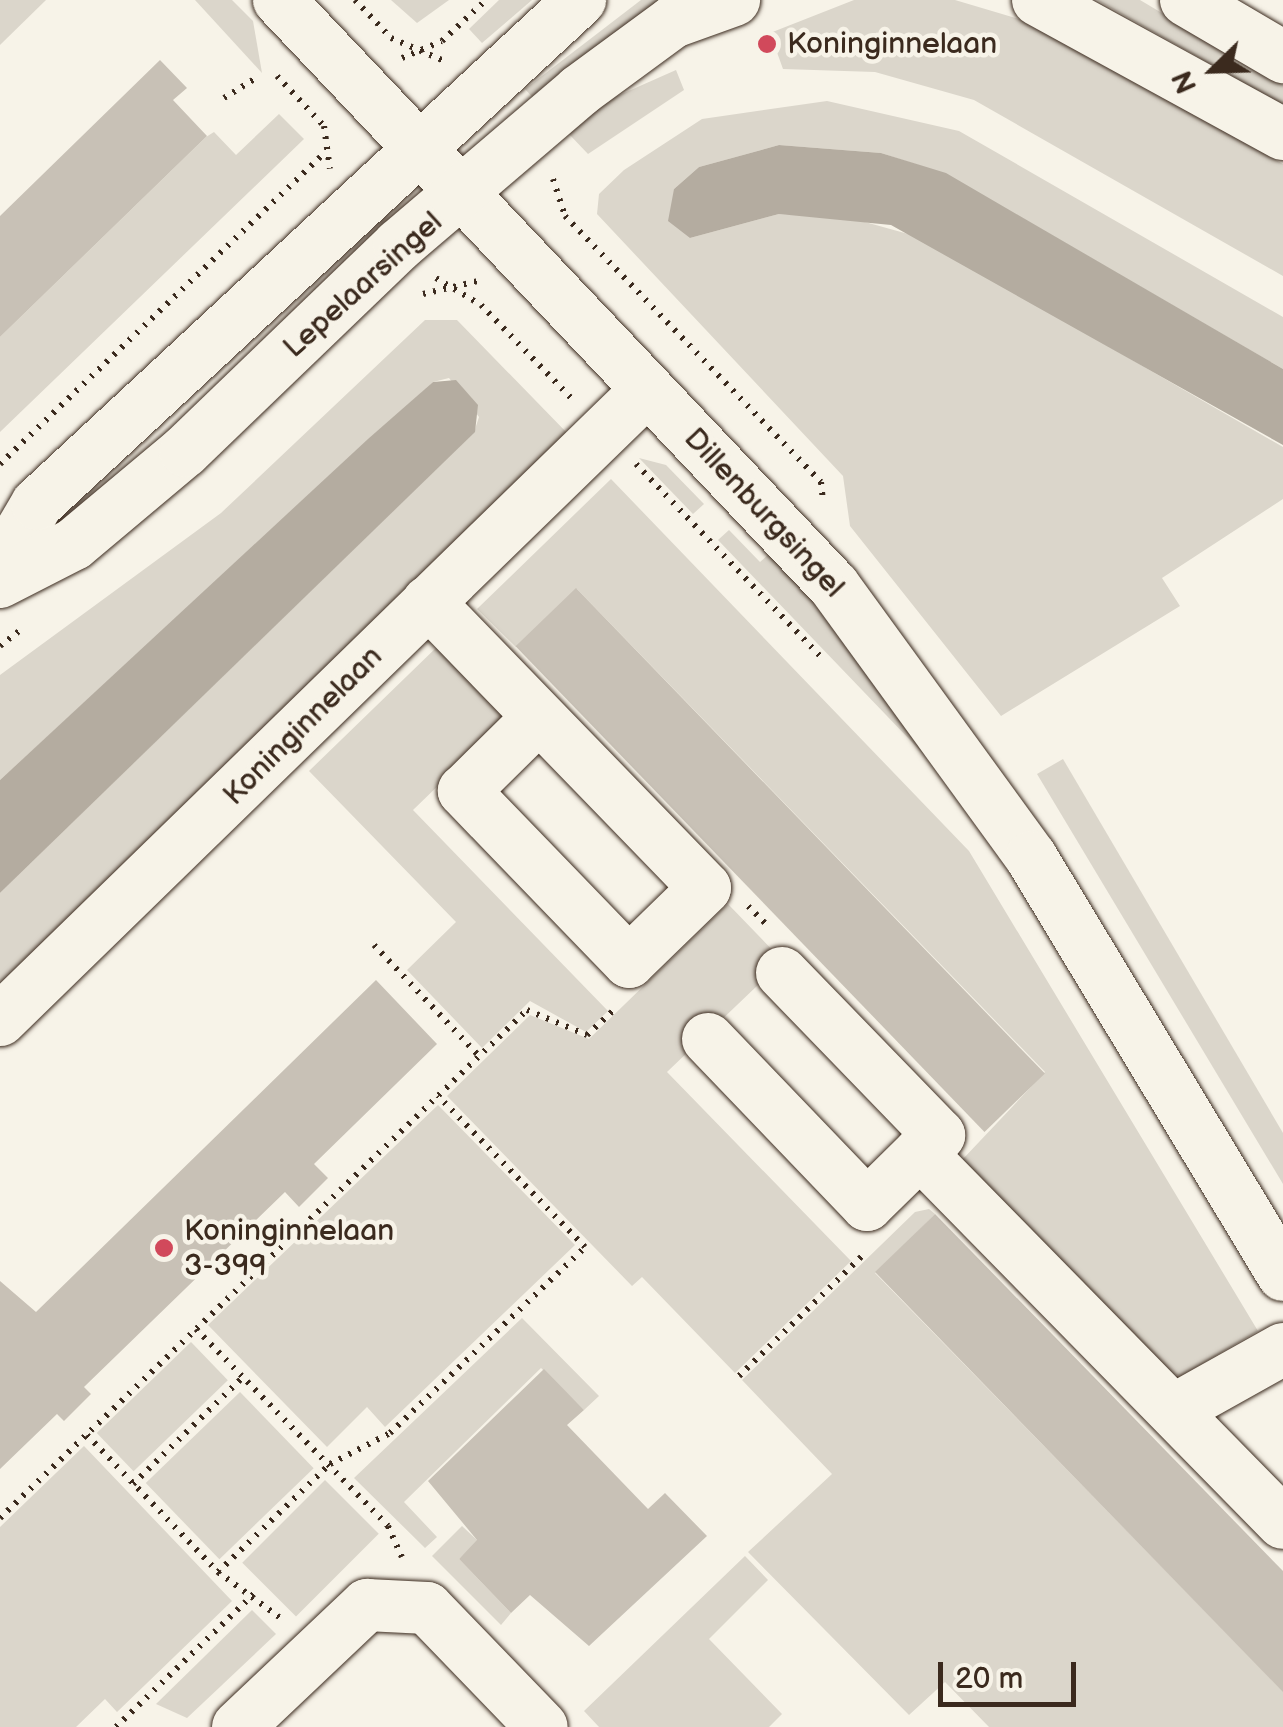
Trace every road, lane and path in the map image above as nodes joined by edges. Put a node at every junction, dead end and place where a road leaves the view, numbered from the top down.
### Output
1 (279, 0) edge
2 (354, 0) edge
3 (486, 0) edge
4 (580, 0) edge
5 (734, 0) edge
6 (1038, 0) edge
7 (1186, 0) edge
8 (1283, 57) edge
9 (256, 78) dead end
10 (224, 98) dead end
11 (1283, 134) edge
12 (416, 144) junction
13 (322, 155) dead end
14 (465, 196) junction
15 (453, 287) dead end
16 (648, 389) junction
17 (604, 432) junction
18 (0, 464) edge
19 (0, 566) edge
20 (0, 582) edge
21 (428, 602) junction
22 (26, 626) dead end
23 (0, 646) edge
24 (833, 670) dead end
25 (539, 717) junction
26 (706, 888) junction
27 (374, 945) dead end
28 (782, 973) joint
29 (622, 1002) dead end
30 (0, 1020) edge
31 (708, 1039) dead end
32 (479, 1056) junction
33 (438, 1096) junction
34 (920, 1153) junction
35 (867, 1205) junction
36 (1283, 1275) edge
37 (196, 1329) junction
38 (1283, 1349) edge
39 (739, 1376) dead end
40 (243, 1377) junction
41 (1174, 1410) junction
42 (86, 1435) junction
43 (330, 1464) junction
44 (133, 1484) junction
45 (0, 1518) edge
46 (1283, 1524) edge
47 (218, 1572) junction
48 (256, 1592) junction
49 (427, 1608) junction
50 (315, 1654) junction
51 (116, 1727) edge
52 (238, 1727) edge
53 (542, 1727) edge

1 - 12 street, Dillenburgsingel
2 - 3 path
4 - 12 street, Lepelaarsingel
5 - 14 street, Lepelaarsingel
6 - 11 street
7 - 8 street
9 - 10 path
12 - 14 street, Dillenburgsingel
12 - 19 street, Lepelaarsingel
13 - 18 path
14 - 16 street, Dillenburgsingel
14 - 20 street, Lepelaarsingel
15 - 17 path, Dillenburgsingel
16 - 17 street, Koninginnelaan
16 - 36 street, Dillenburgsingel
17 - 21 street, Koninginnelaan
17 - 24 path, Dillenburgsingel
21 - 25 street
21 - 30 street, Koninginnelaan
22 - 23 path
25 - 26 street
25 - 26 street
26 - 28 path
27 - 32 path
28 - 34 street
29 - 32 path
31 - 35 street
32 - 33 path
33 - 37 path
33 - 43 path
34 - 35 street
34 - 41 street
35 - 39 path
37 - 40 path
37 - 42 path
38 - 41 street
40 - 43 path
40 - 44 path
41 - 46 street
42 - 44 path
42 - 45 path
43 - 47 path
43 - 49 path
44 - 47 path
47 - 48 path
48 - 50 path
48 - 51 path
49 - 50 street
49 - 53 street
50 - 52 street

